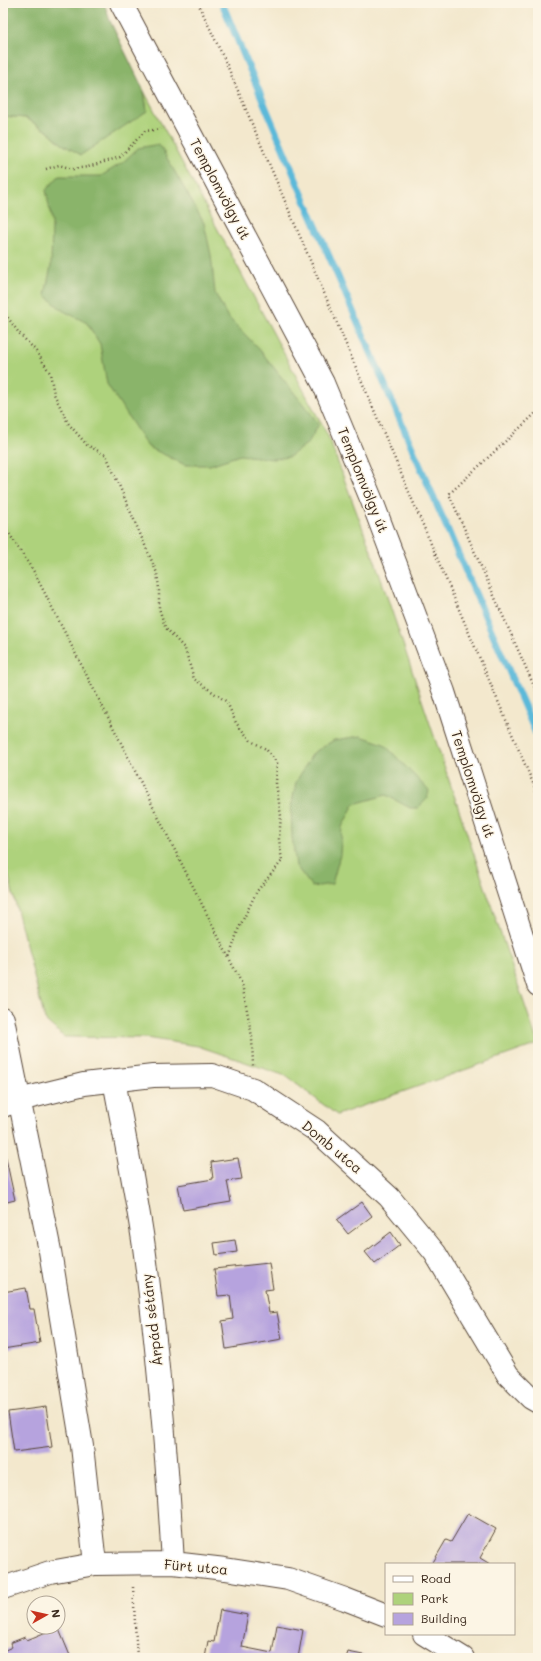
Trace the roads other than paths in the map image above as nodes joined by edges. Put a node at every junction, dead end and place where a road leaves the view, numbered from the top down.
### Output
1 (121, 3) edge
2 (538, 985) edge
3 (3, 1019) edge
4 (114, 1080) junction
5 (11, 1103) edge
6 (538, 1402) edge
7 (173, 1563) junction
8 (95, 1564) junction
9 (3, 1588) edge
10 (385, 1615) edge
11 (426, 1635) edge
12 (463, 1658) edge

1 - 2 street, Templomvölgy út
3 - 5 street
4 - 5 street, Domb utca
4 - 6 street, Domb utca
4 - 7 street, Árpád sétány
5 - 8 street
7 - 8 street, Fürt utca
7 - 10 street, Fürt utca
8 - 9 street, Fürt utca
11 - 12 street

